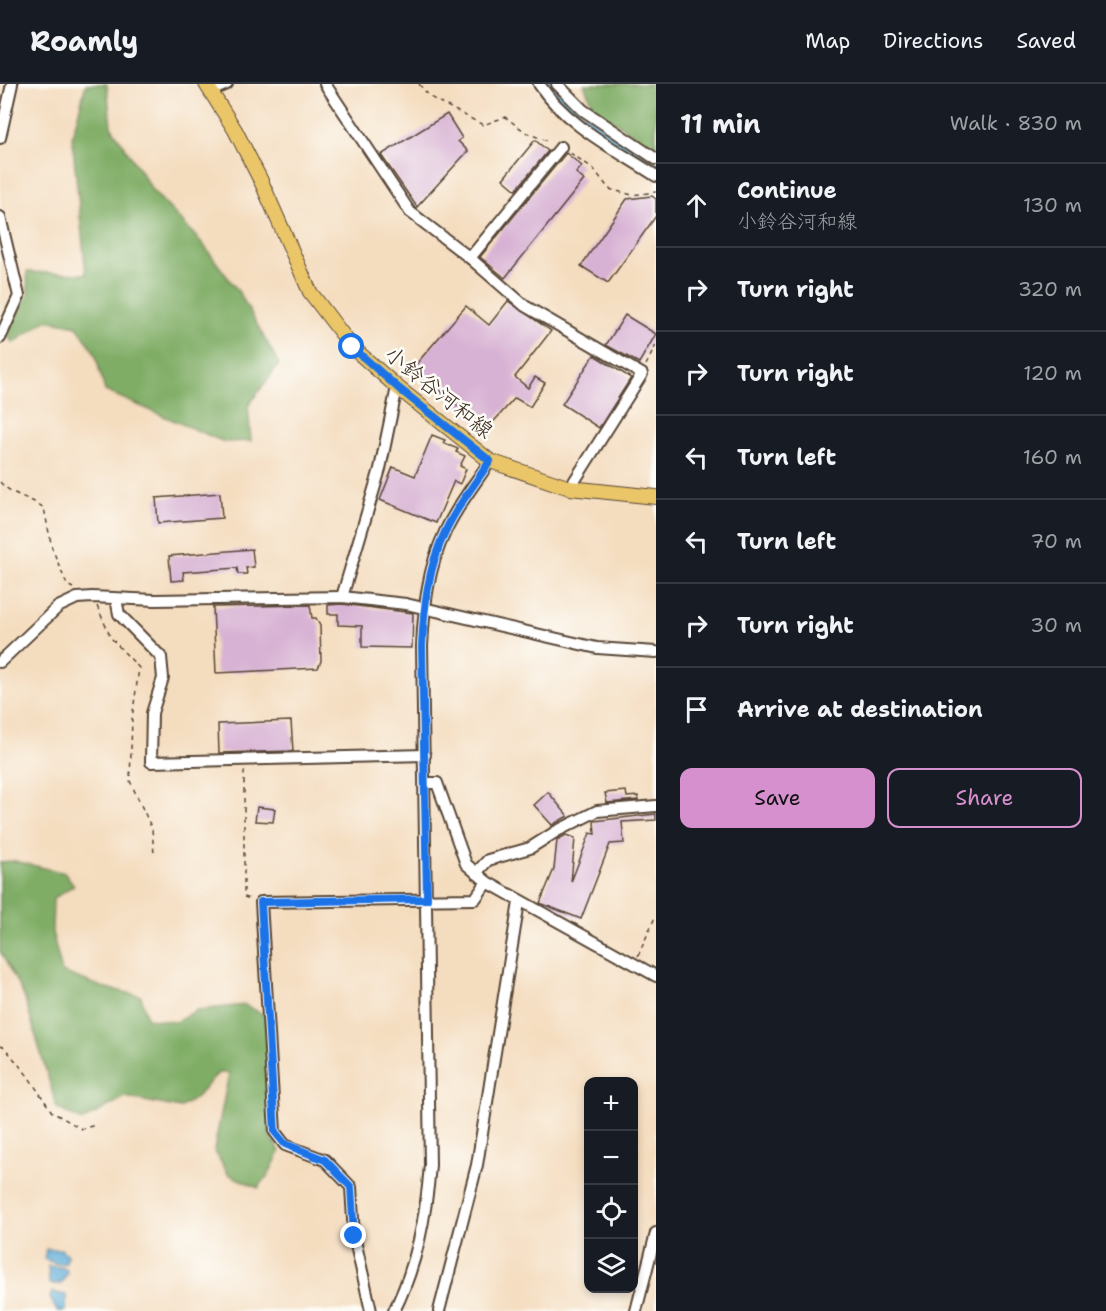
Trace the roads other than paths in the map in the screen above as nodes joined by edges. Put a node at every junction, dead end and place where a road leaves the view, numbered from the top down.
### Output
1 (12, 84) edge
2 (227, 84) edge
3 (325, 84) edge
4 (540, 84) edge
5 (558, 84) edge
6 (208, 88) edge
7 (0, 138) edge
8 (561, 147) road end
9 (656, 159) edge
10 (656, 176) edge
11 (0, 217) edge
12 (470, 258) junction
13 (0, 338) edge
14 (397, 387) junction
15 (490, 461) junction
16 (570, 488) junction
17 (656, 497) edge
18 (342, 597) junction
19 (116, 599) junction
20 (424, 608) junction
21 (656, 652) edge
22 (0, 662) edge
23 (425, 755) junction
24 (425, 783) junction
25 (656, 806) edge
26 (476, 873) junction
27 (487, 882) junction
28 (427, 899) junction
29 (519, 902) junction
30 (656, 976) edge
31 (656, 1233) edge
32 (371, 1311) edge
33 (394, 1311) edge
34 (439, 1311) edge
35 (636, 1311) edge

1 - 7 street
2 - 6 street
3 - 12 street
4 - 10 street
5 - 9 street
6 - 14 main road, 小鈴谷河和線
8 - 12 street
11 - 13 street
12 - 16 street
14 - 15 main road, 小鈴谷河和線
14 - 18 street
15 - 16 main road, 小鈴谷河和線
15 - 20 street
16 - 17 main road, 小鈴谷河和線
18 - 19 street
18 - 20 street
19 - 22 street
19 - 23 street
20 - 21 street
20 - 23 street
23 - 24 street
24 - 26 street
24 - 28 street
25 - 26 street
26 - 27 street
27 - 28 street
27 - 29 street
28 - 32 street
28 - 33 street
29 - 30 street
29 - 34 street
31 - 35 street

